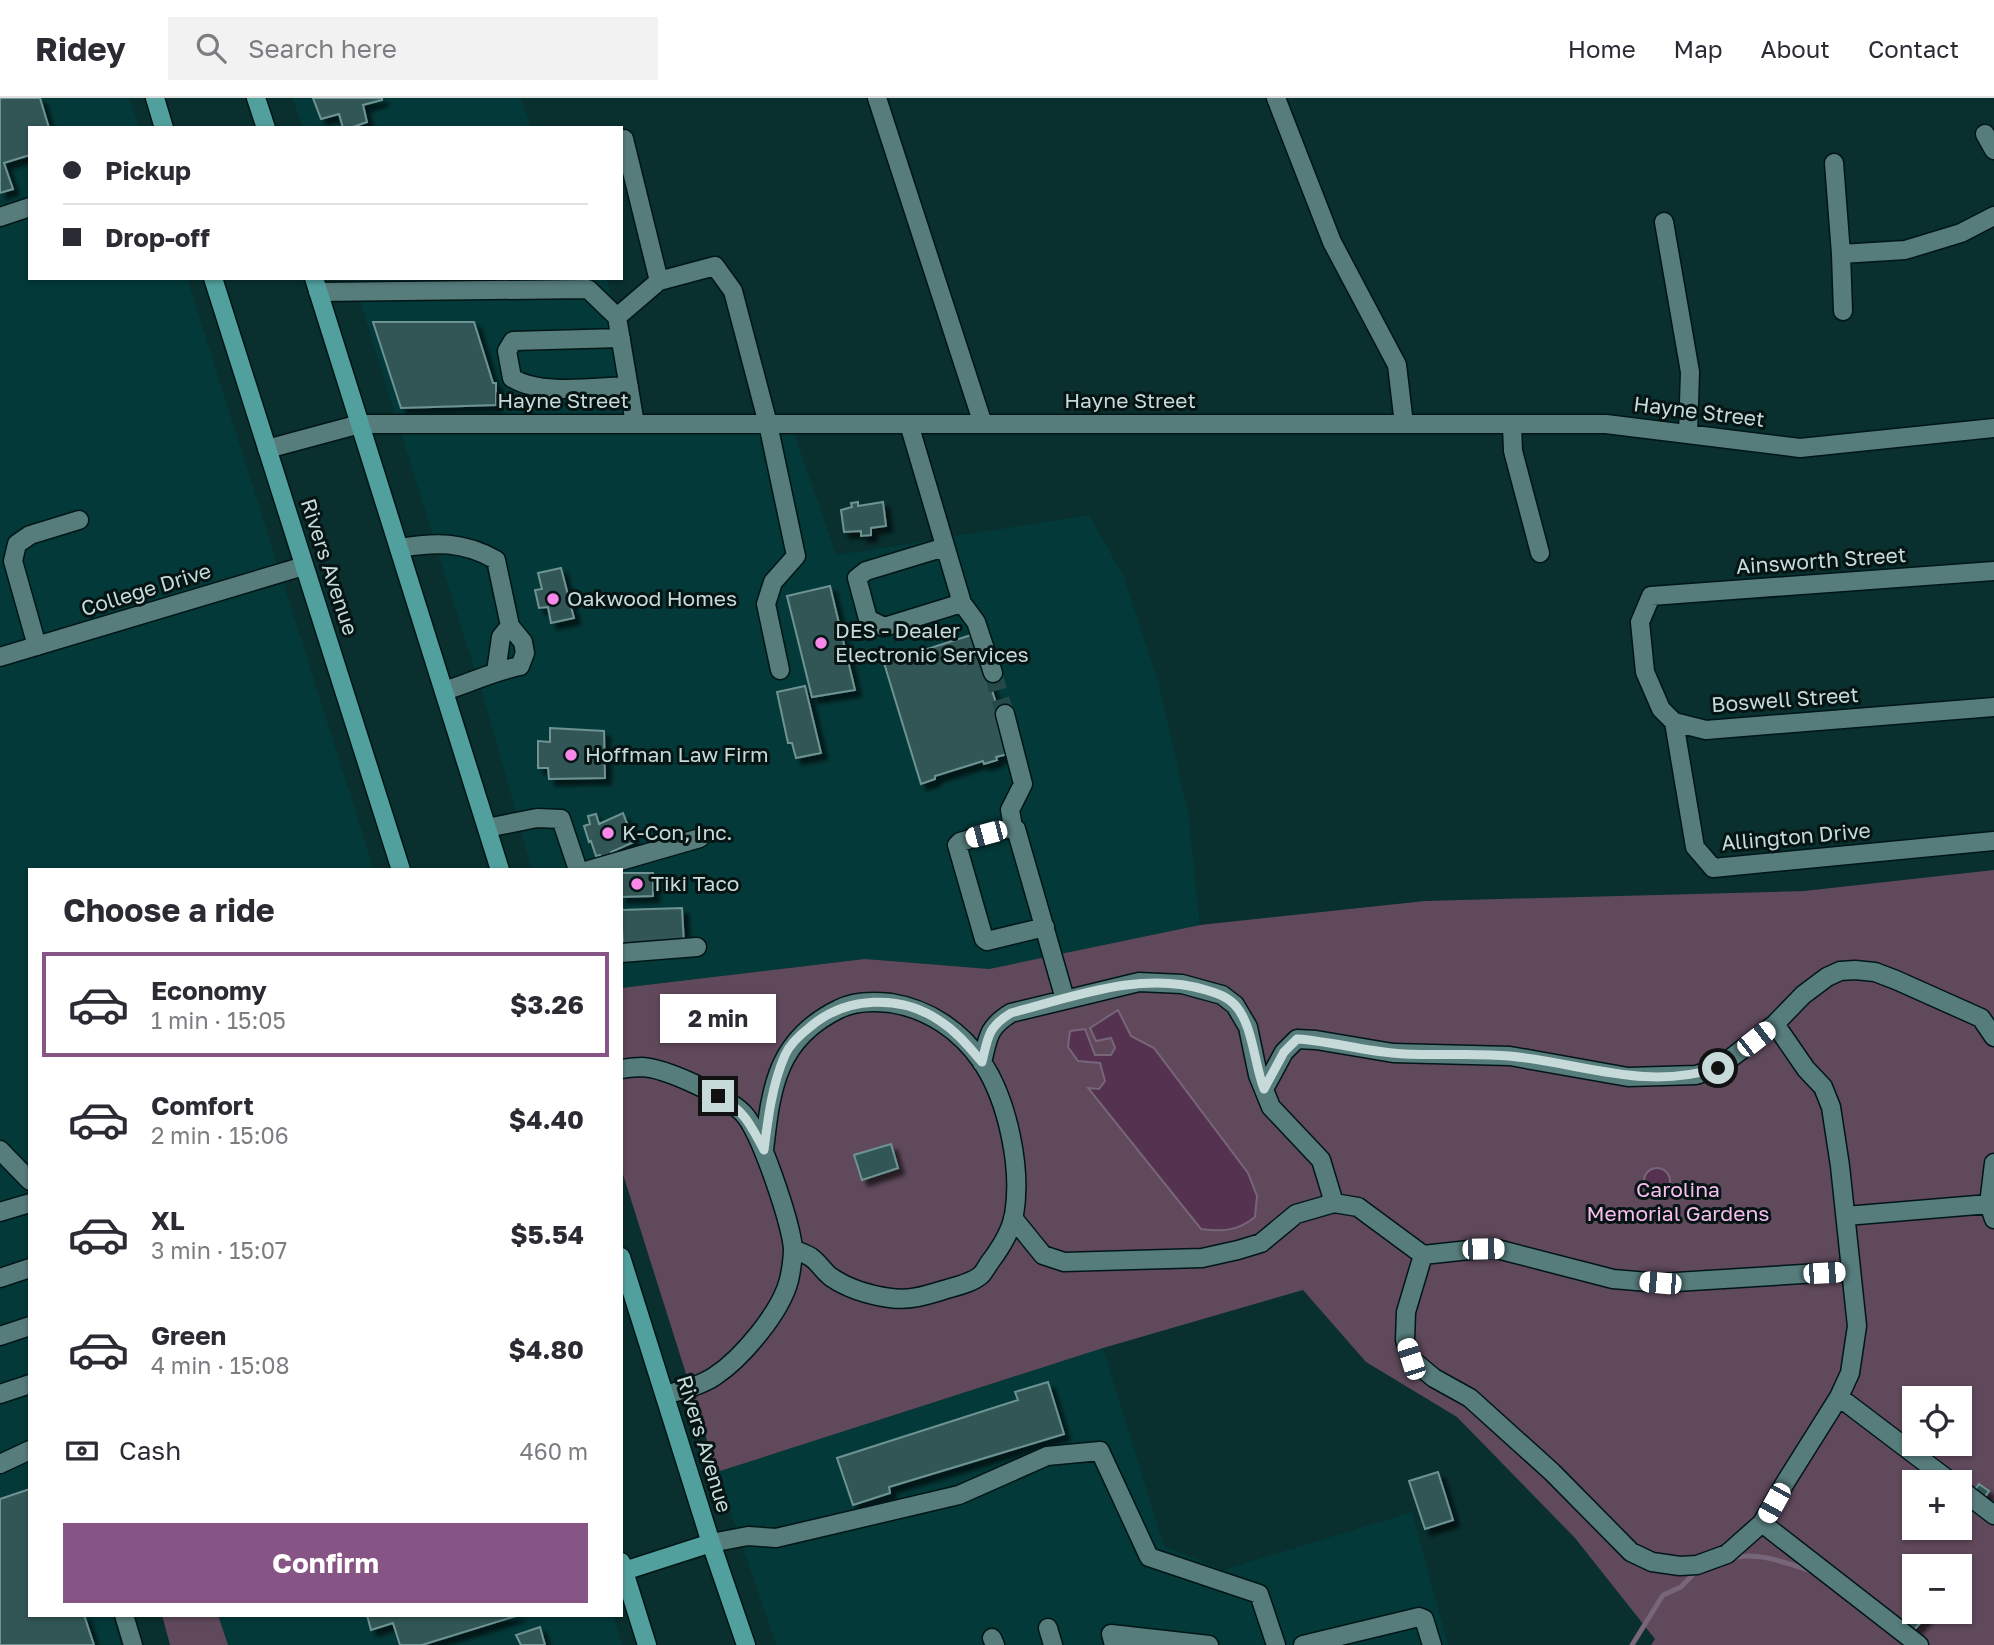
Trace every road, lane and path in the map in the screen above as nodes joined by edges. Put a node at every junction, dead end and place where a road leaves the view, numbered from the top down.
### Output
1 (155, 98) edge
2 (256, 98) edge
3 (877, 98) edge
4 (1276, 98) edge
5 (163, 126) edge
6 (265, 126) edge
7 (1985, 134) dead end
8 (624, 139) dead end
9 (1994, 150) edge
10 (1834, 163) dead end
11 (28, 208) edge
12 (1994, 216) edge
13 (0, 217) edge
14 (1664, 222) dead end
15 (1841, 254) junction
16 (214, 280) edge
17 (659, 281) junction
18 (538, 284) edge
19 (316, 285) edge
20 (382, 285) edge
21 (1843, 311) dead end
22 (617, 317) junction
23 (621, 338) junction
24 (629, 386) junction
25 (360, 424) junction
26 (635, 424) junction
27 (768, 424) junction
28 (909, 424) junction
29 (983, 424) junction
30 (1404, 424) junction
31 (1512, 424) junction
32 (1994, 428) edge
33 (1688, 434) junction
34 (267, 449) junction
35 (79, 520) dead end
36 (945, 547) junction
37 (399, 548) junction
38 (1540, 553) dead end
39 (304, 566) junction
40 (1994, 571) edge
41 (962, 603) junction
42 (510, 626) junction
43 (37, 646) junction
44 (0, 657) edge
45 (780, 670) dead end
46 (495, 672) junction
47 (993, 673) tunnel mouth
48 (444, 691) junction
49 (1994, 707) edge
50 (1005, 714) tunnel mouth
51 (1674, 722) junction
52 (1013, 827) junction
53 (487, 828) junction
54 (700, 838) dead end
55 (1994, 841) edge
56 (400, 868) edge
57 (499, 868) edge
58 (577, 868) edge
59 (596, 868) edge
60 (1045, 927) junction
61 (697, 947) dead end
62 (623, 953) edge
63 (1065, 999) junction
64 (1987, 1018) edge
65 (1775, 1024) junction
66 (1994, 1037) edge
67 (982, 1062) junction
68 (623, 1069) edge
69 (1264, 1089) junction
70 (764, 1150) junction
71 (3, 1158) edge
72 (1994, 1163) edge
73 (28, 1179) edge
74 (1334, 1203) junction
75 (28, 1204) edge
76 (0, 1212) edge
77 (1991, 1212) edge
78 (1846, 1216) junction
79 (1013, 1218) junction
80 (793, 1249) junction
81 (1423, 1255) junction
82 (623, 1268) edge
83 (28, 1269) edge
84 (1851, 1271) junction
85 (0, 1278) edge
86 (629, 1304) edge
87 (28, 1327) edge
88 (0, 1336) edge
89 (28, 1385) edge
90 (0, 1394) edge
91 (665, 1395) junction
92 (1839, 1397) junction
93 (28, 1451) edge
94 (0, 1464) edge
95 (1935, 1470) edge
96 (1972, 1498) edge
97 (1994, 1515) edge
98 (1762, 1523) junction
99 (711, 1543) junction
100 (623, 1567) edge
101 (125, 1617) edge
102 (1378, 1636) edge
103 (1327, 1642) edge
104 (134, 1645) edge
105 (647, 1645) edge
106 (746, 1645) edge
107 (1114, 1645) edge
108 (1209, 1645) edge
109 (1276, 1645) edge
110 (1303, 1645) edge
111 (1432, 1645) edge
112 (1919, 1645) edge

1 - 5 main road
2 - 6 main road
3 - 29 street
4 - 30 street
7 - 9 street
8 - 17 street
10 - 15 street
11 - 13 street
12 - 15 street
14 - 33 street
15 - 21 street
16 - 34 main road, Rivers Avenue
17 - 22 street
17 - 27 street
18 - 20 street
18 - 22 street
19 - 20 street
19 - 25 main road
22 - 23 street
23 - 24 street
23 - 24 street
24 - 26 street
25 - 26 street, Hayne Street
25 - 34 street, Hayne Street
25 - 37 main road
26 - 27 street, Hayne Street
27 - 28 street, Hayne Street
27 - 45 street
28 - 29 street, Hayne Street
28 - 36 street
29 - 30 street, Hayne Street
30 - 31 street, Hayne Street
31 - 33 street, Hayne Street
31 - 38 street
32 - 33 street, Hayne Street
34 - 39 main road, Rivers Avenue
35 - 43 street
36 - 41 street
36 - 41 street
37 - 42 street
37 - 48 main road
39 - 43 street, College Drive
39 - 56 main road, Rivers Avenue
40 - 51 street, Ainsworth Street
41 - 47 street
42 - 46 street
42 - 46 street
43 - 44 street, College Drive
46 - 48 street
48 - 53 main road
49 - 51 street, Boswell Street
50 - 52 street
51 - 55 street, Allington Drive
52 - 60 street
52 - 60 street
53 - 57 main road
53 - 58 street
54 - 59 street
60 - 63 street
61 - 62 street
63 - 67 street
63 - 69 street
64 - 65 street
64 - 66 street
65 - 69 street
65 - 78 street
67 - 70 street
67 - 79 street
68 - 70 street
69 - 74 street
70 - 80 street
71 - 73 street
72 - 77 street
74 - 79 street
74 - 81 street
75 - 76 street
77 - 78 street
78 - 84 street
79 - 80 street
80 - 91 street
81 - 84 street
81 - 98 street
82 - 86 main road, Rivers Avenue
83 - 85 street
84 - 92 street
86 - 91 main road, Rivers Avenue
87 - 88 street
89 - 90 street
91 - 99 main road, Rivers Avenue
92 - 95 street
92 - 98 street
93 - 94 street
96 - 97 street
98 - 112 street
99 - 100 main road
99 - 106 main road, Rivers Avenue
99 - 109 street
100 - 105 main road
101 - 104 street
102 - 103 street
102 - 111 street
103 - 110 street
107 - 108 street

